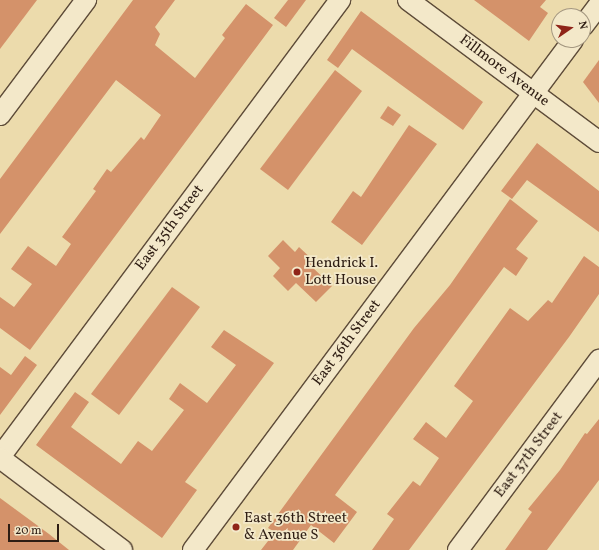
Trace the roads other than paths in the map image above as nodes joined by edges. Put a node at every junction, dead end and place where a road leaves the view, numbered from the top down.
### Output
1 (86, 0) edge
2 (340, 0) edge
3 (408, 0) edge
4 (599, 5) edge
5 (591, 16) edge
6 (567, 48) edge
7 (533, 93) junction
8 (0, 115) edge
9 (599, 142) edge
10 (599, 360) edge
11 (0, 457) edge
12 (122, 550) edge
13 (193, 550) edge
14 (458, 550) edge

1 - 8 street
2 - 11 street, East 35th Street
3 - 7 street, Fillmore Avenue
4 - 5 street
6 - 7 street, East 36th Street
7 - 9 street, Fillmore Avenue
7 - 13 street, East 36th Street
10 - 14 street, East 37th Street
11 - 12 street

